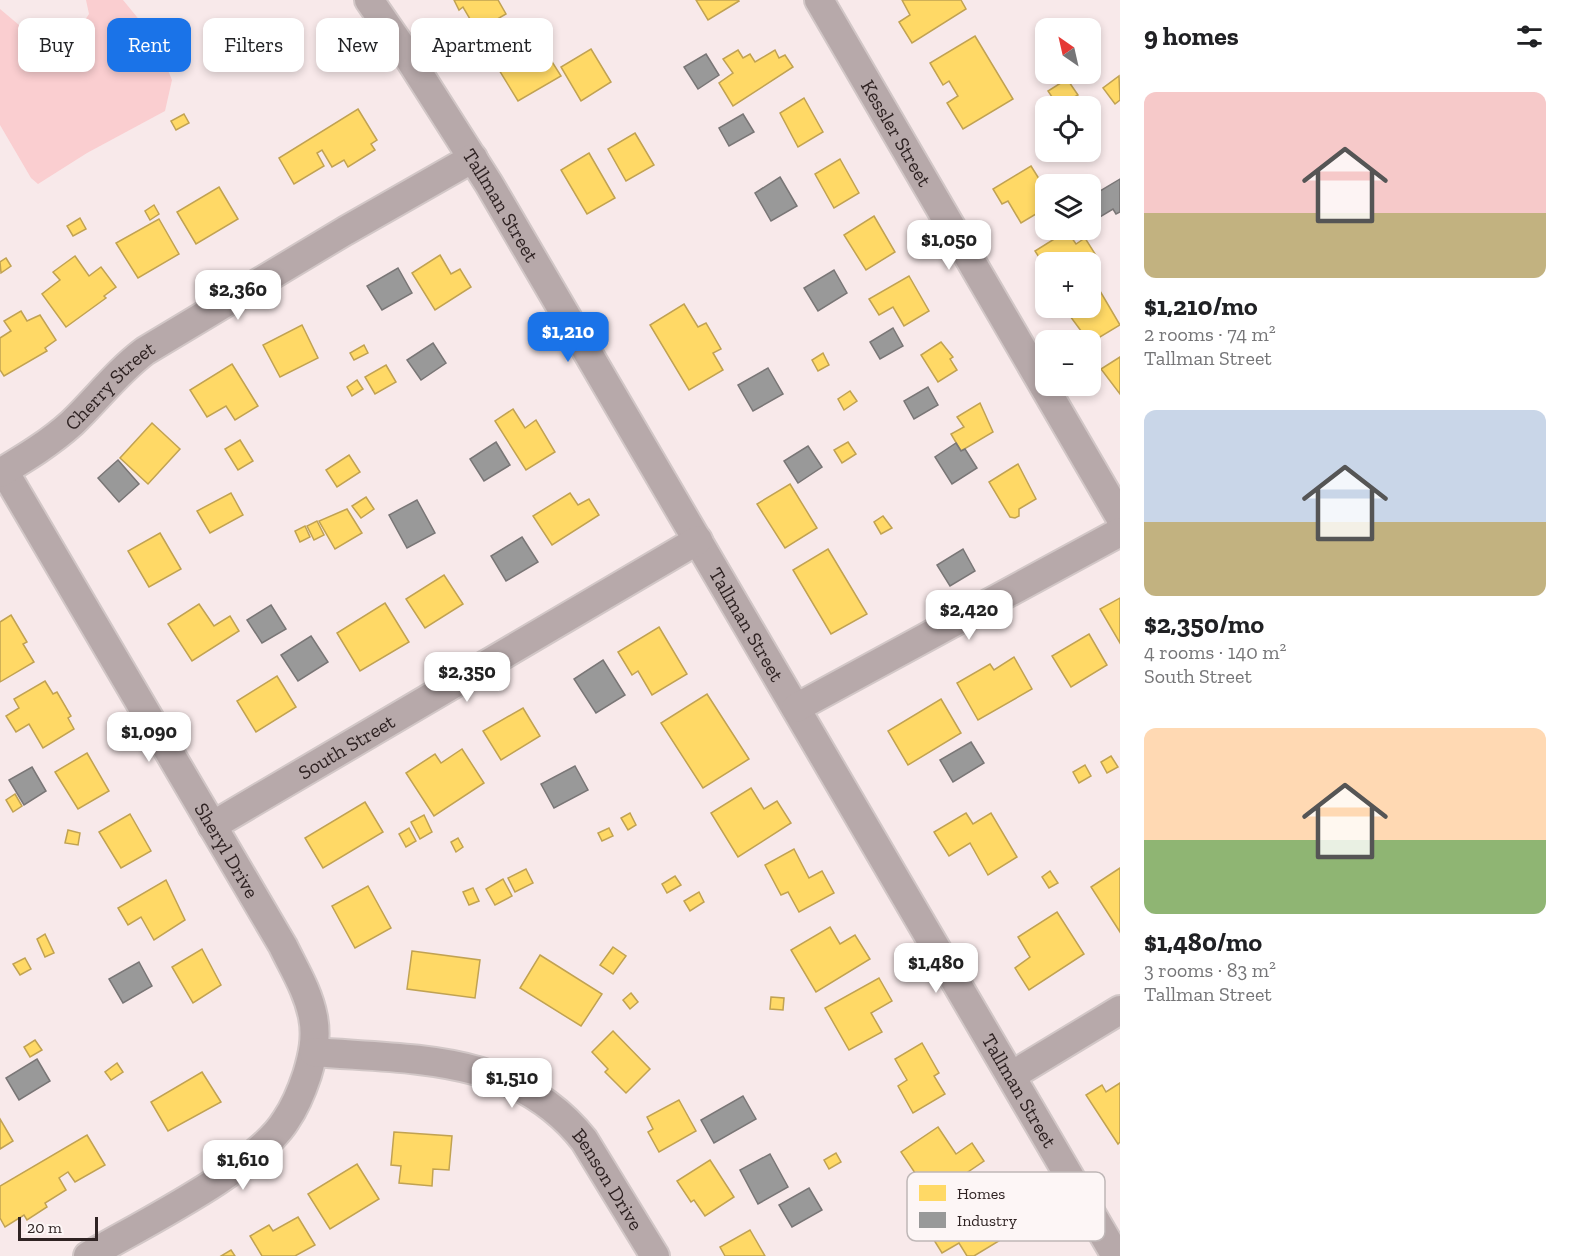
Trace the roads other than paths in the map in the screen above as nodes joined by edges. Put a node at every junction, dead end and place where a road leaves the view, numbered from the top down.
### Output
1 (369, 0) edge
2 (819, 0) edge
3 (473, 158) junction
4 (2, 472) edge
5 (1120, 517) edge
6 (1120, 532) edge
7 (698, 540) junction
8 (796, 708) junction
9 (212, 826) junction
10 (1120, 1010) edge
11 (314, 1052) junction
12 (1011, 1076) junction
13 (1067, 1172) edge
14 (1105, 1237) edge
15 (88, 1256) edge
16 (655, 1256) edge
17 (1116, 1256) edge

1 - 3 street, Tallman Street
2 - 5 street, Kessler Street
3 - 4 street, Cherry Street
3 - 7 street, Tallman Street
4 - 9 street, Sheryl Drive
6 - 8 street
7 - 8 street, Tallman Street
7 - 9 street, South Street
8 - 12 street, Tallman Street
9 - 11 street, Sheryl Drive
10 - 12 street
11 - 15 street, Sheryl Drive
11 - 16 street, Benson Drive
12 - 13 street, Tallman Street
14 - 17 street, Tallman Street

